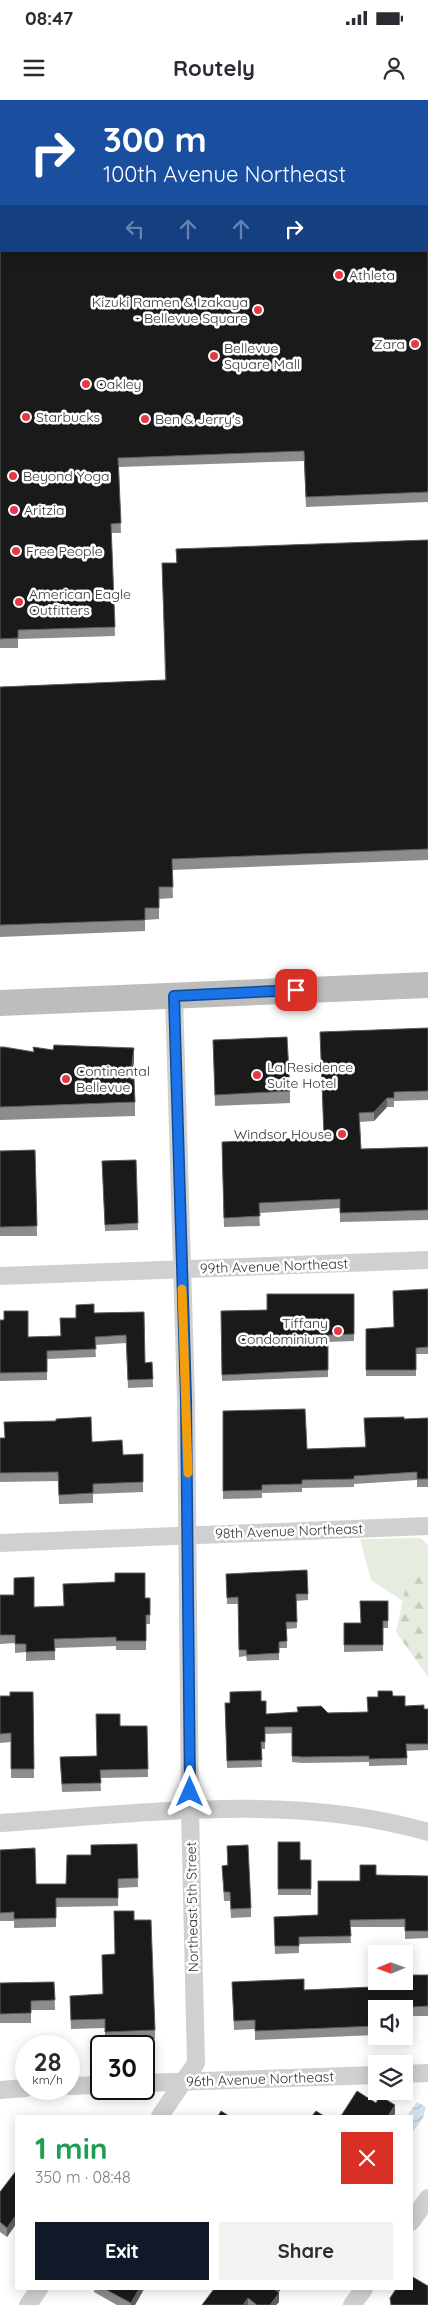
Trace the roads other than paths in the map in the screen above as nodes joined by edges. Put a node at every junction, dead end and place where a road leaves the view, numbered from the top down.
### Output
1 (428, 985) edge
2 (174, 996) junction
3 (0, 1003) edge
4 (428, 1260) edge
5 (182, 1270) junction
6 (0, 1276) edge
7 (428, 1526) edge
8 (188, 1535) junction
9 (0, 1543) edge
10 (190, 1811) junction
11 (0, 1823) edge
12 (428, 1832) edge
13 (428, 2073) edge
14 (368, 2074) edge
15 (413, 2074) edge
16 (184, 2081) junction
17 (155, 2082) edge
18 (15, 2089) edge
19 (0, 2090) edge
20 (161, 2115) edge
21 (428, 2198) edge
22 (413, 2219) edge
23 (38, 2290) edge
24 (363, 2290) edge
25 (28, 2305) edge
26 (352, 2305) edge

1 - 2 main road
2 - 3 main road
2 - 5 street, Northeast 5th Street
4 - 5 street, 99th Avenue Northeast
5 - 6 street, 99th Avenue Northeast
5 - 8 street, Northeast 5th Street
7 - 8 street, 98th Avenue Northeast
8 - 9 street, 98th Avenue Northeast
8 - 10 street, Northeast 5th Street
10 - 11 street
10 - 12 street
10 - 16 street, Northeast 5th Street
13 - 15 street
14 - 16 street, 96th Avenue Northeast
16 - 17 street, 96th Avenue Northeast
16 - 20 street, Northeast 5th Street
18 - 19 street
21 - 22 street
23 - 25 street
24 - 26 street

